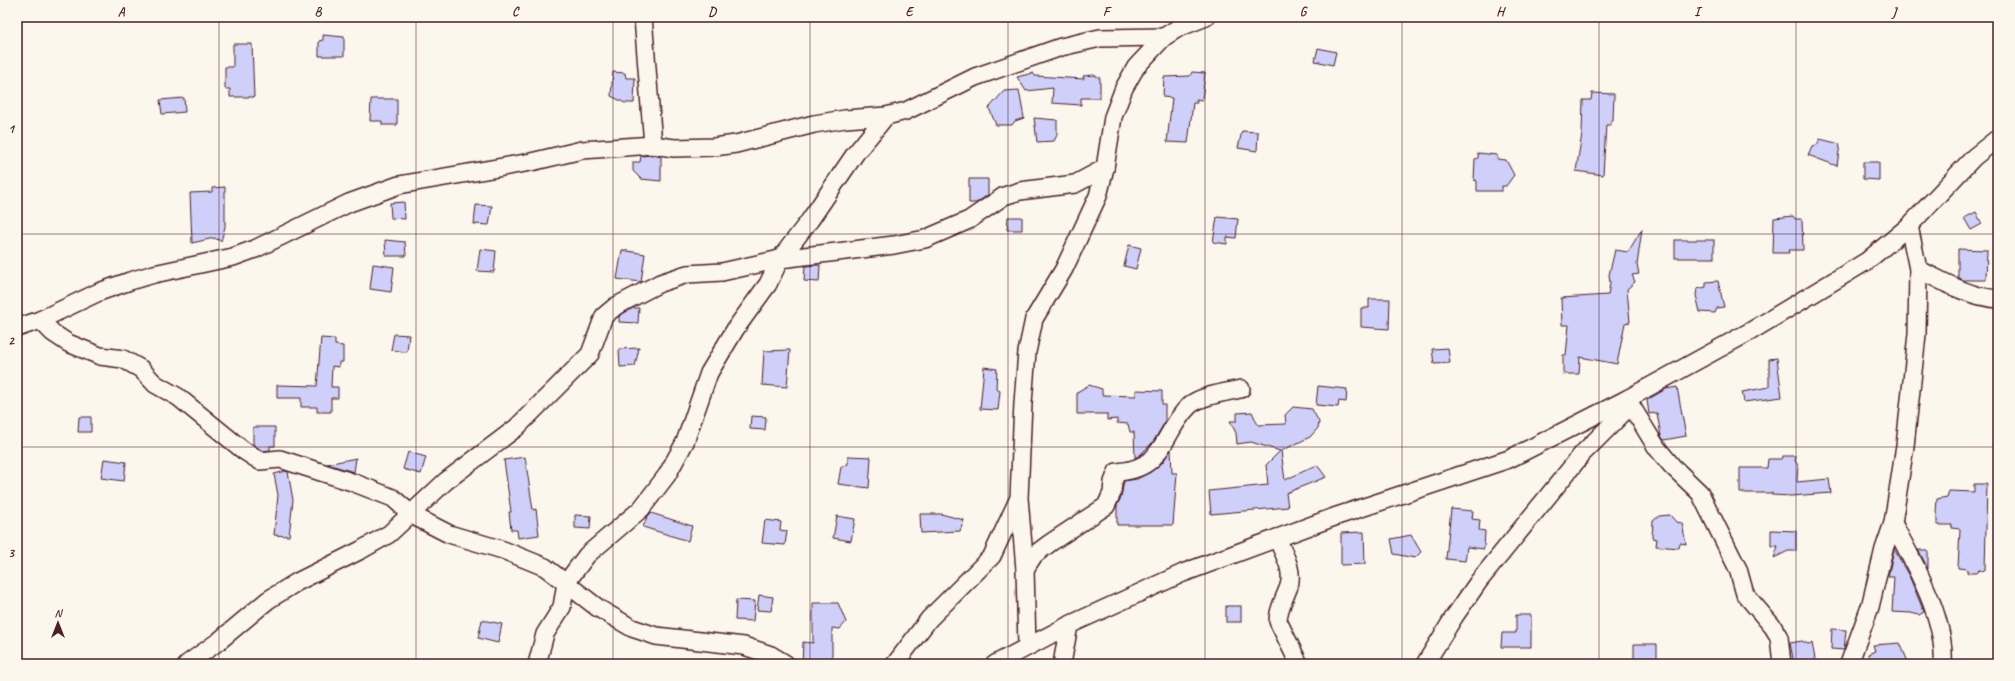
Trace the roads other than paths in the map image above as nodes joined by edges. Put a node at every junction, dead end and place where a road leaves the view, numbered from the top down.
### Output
1 (643, 17) edge
2 (1206, 17) edge
3 (1164, 37) junction
4 (886, 116) junction
5 (1998, 138) edge
6 (653, 145) junction
7 (1105, 168) junction
8 (1910, 226) junction
9 (780, 259) junction
10 (1918, 269) junction
11 (1998, 299) edge
12 (40, 320) junction
13 (17, 328) edge
14 (1241, 389) dead end
15 (1629, 402) junction
16 (1019, 498) junction
17 (412, 515) junction
18 (1893, 523) junction
19 (1277, 538) junction
20 (1025, 569) junction
21 (566, 583) junction
22 (1069, 625) junction
23 (1027, 647) junction
24 (772, 659) edge
25 (187, 664) edge
26 (537, 664) edge
27 (786, 664) edge
28 (895, 664) edge
29 (995, 664) edge
30 (1062, 664) edge
31 (1299, 664) edge
32 (1425, 664) edge
33 (1782, 664) edge
34 (1849, 664) edge
35 (1943, 664) edge

1 - 6 street
2 - 3 street
3 - 4 street
3 - 7 street
4 - 6 street
4 - 9 street
5 - 8 street
6 - 12 street
7 - 9 street
7 - 16 street
8 - 10 street
8 - 15 street
9 - 17 street
9 - 21 street
10 - 11 street
10 - 18 street
12 - 13 street
12 - 17 street
14 - 20 street
15 - 19 street
15 - 32 street
15 - 33 street
16 - 20 street
16 - 28 street
17 - 21 street
17 - 25 street
18 - 34 street
18 - 35 street
19 - 22 street
19 - 31 street
20 - 23 street
21 - 24 street
21 - 26 street
22 - 23 street
22 - 30 street
23 - 29 street
24 - 27 street

